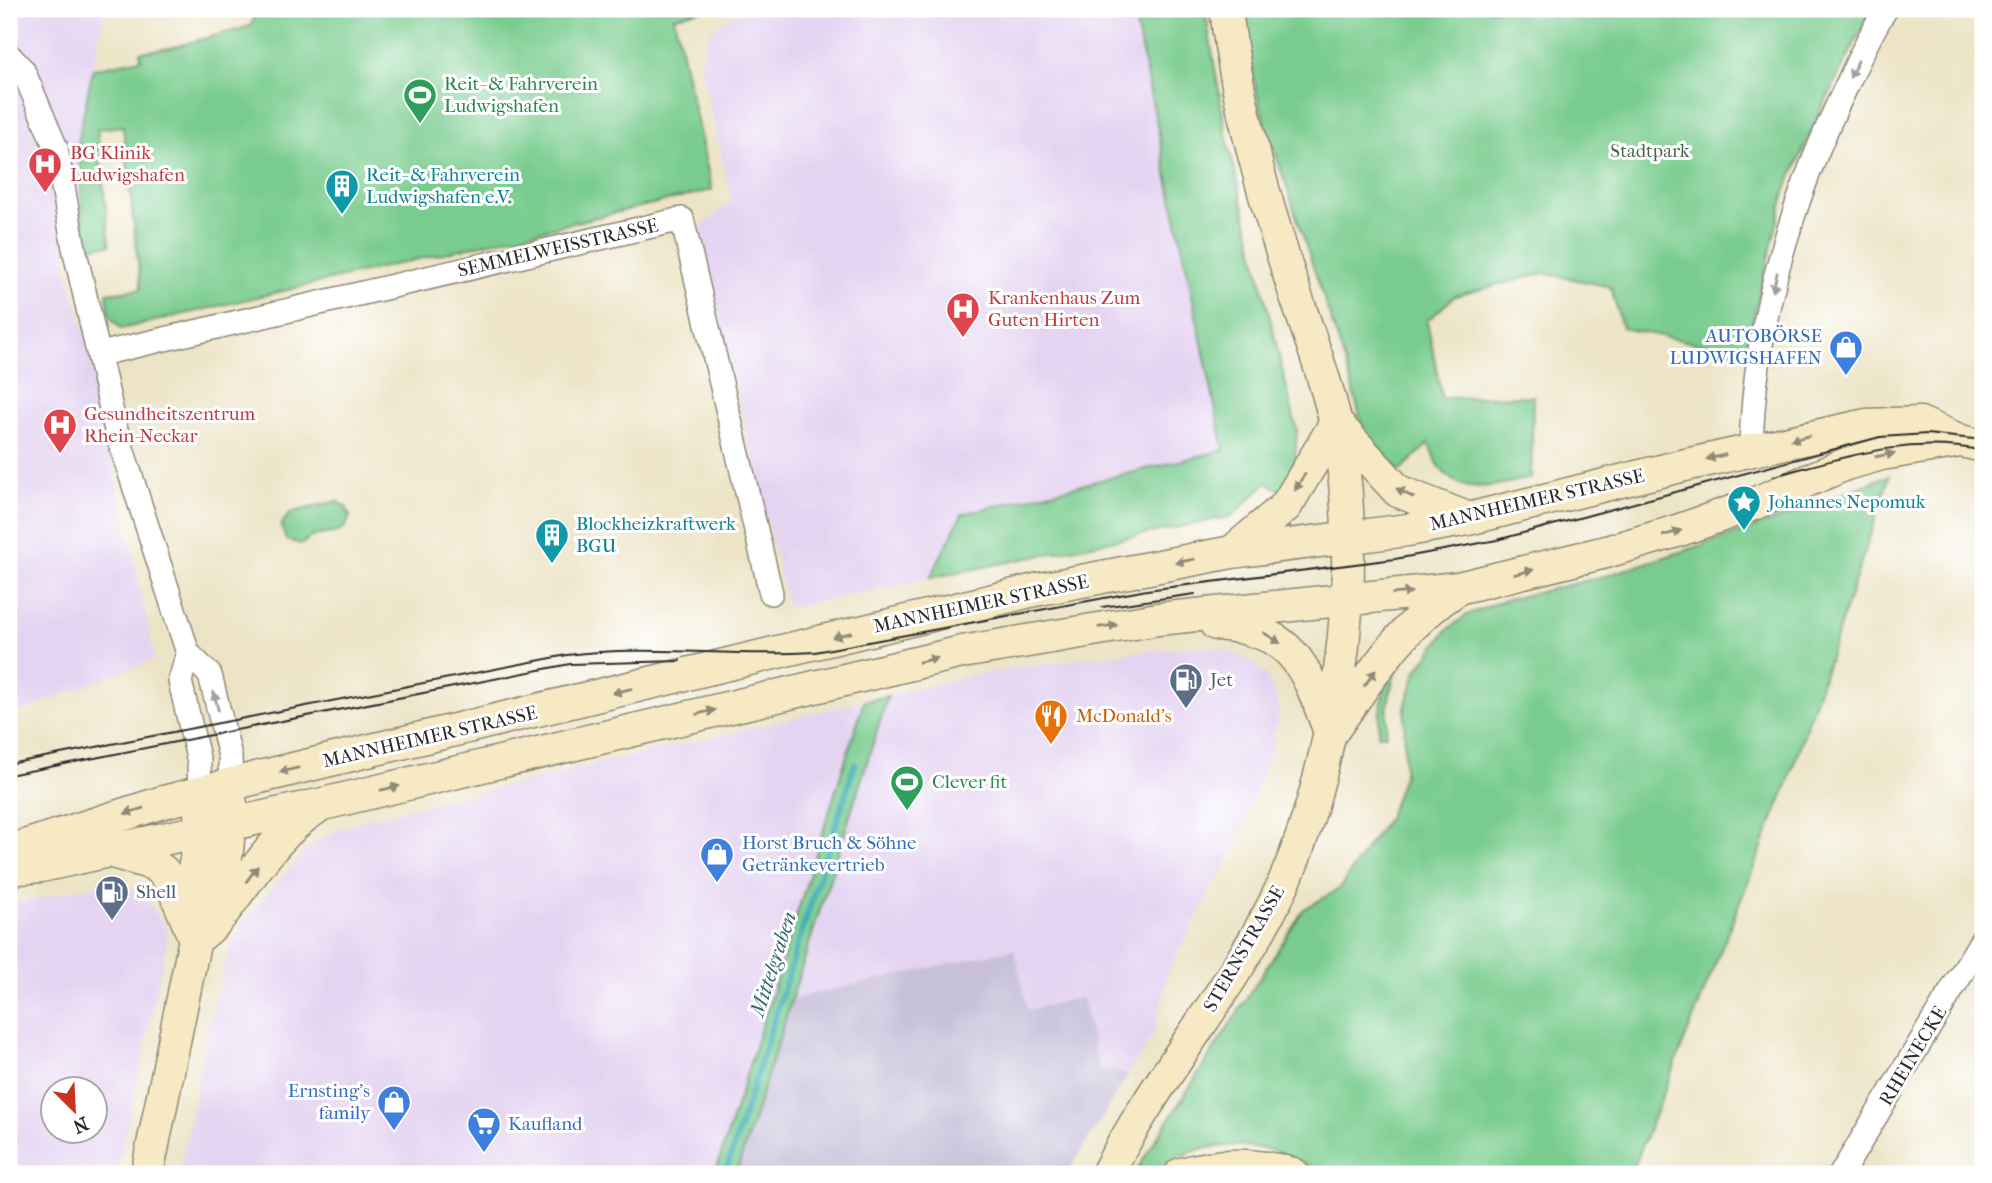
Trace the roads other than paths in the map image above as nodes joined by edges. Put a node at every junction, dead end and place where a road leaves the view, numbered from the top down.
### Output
1 (1226, 9) edge
2 (1885, 9) edge
3 (9, 55) edge
4 (100, 354) junction
5 (1336, 424) junction
6 (1972, 443) edge
7 (1751, 449) junction
8 (1468, 519) junction
9 (1349, 537) junction
10 (1232, 552) junction
11 (1458, 588) junction
12 (771, 593) dead end
13 (1346, 598) junction
14 (1158, 619) junction
15 (188, 653) junction
16 (1330, 733) junction
17 (231, 785) junction
18 (200, 793) junction
19 (323, 804) junction
20 (216, 826) junction
21 (105, 850) junction
22 (28, 852) edge
23 (9, 869) edge
24 (198, 928) junction
25 (1983, 938) edge
26 (1208, 1169) edge
27 (147, 1174) edge
28 (1107, 1174) edge
29 (1293, 1174) edge
30 (1841, 1174) edge

1 - 5 street, STERNSTRASSE
2 -> 7 street
3 - 4 street
4 - 12 street, SEMMELWEISSTRASSE
4 - 15 street
8 -> 5 street
5 - 9 street, STERNSTRASSE
5 -> 10 street
6 -> 7 street, MANNHEIMER STRASSE
11 -> 6 street, MANNHEIMER STRASSE
7 -> 8 street, MANNHEIMER STRASSE
8 - 9 street, MANNHEIMER STRASSE
9 - 10 street, MANNHEIMER STRASSE
9 - 13 street, STERNSTRASSE
10 -> 17 street, MANNHEIMER STRASSE
13 -> 11 street, MANNHEIMER STRASSE
16 -> 11 street
13 - 14 street, MANNHEIMER STRASSE
13 - 16 street, STERNSTRASSE
14 -> 16 street
19 -> 14 street, MANNHEIMER STRASSE
17 -> 15 street
15 - 18 street
16 - 28 street, STERNSTRASSE
17 - 18 street, MANNHEIMER STRASSE
17 - 20 street
18 - 20 street
18 -> 22 street, MANNHEIMER STRASSE
19 - 20 street, MANNHEIMER STRASSE
24 -> 19 street
20 - 21 street, MANNHEIMER STRASSE
20 - 24 street
21 - 22 street, MANNHEIMER STRASSE
21 - 24 street
22 - 23 street, MANNHEIMER STRASSE
24 - 27 street
25 - 30 street, RHEINECKE
26 - 29 street

